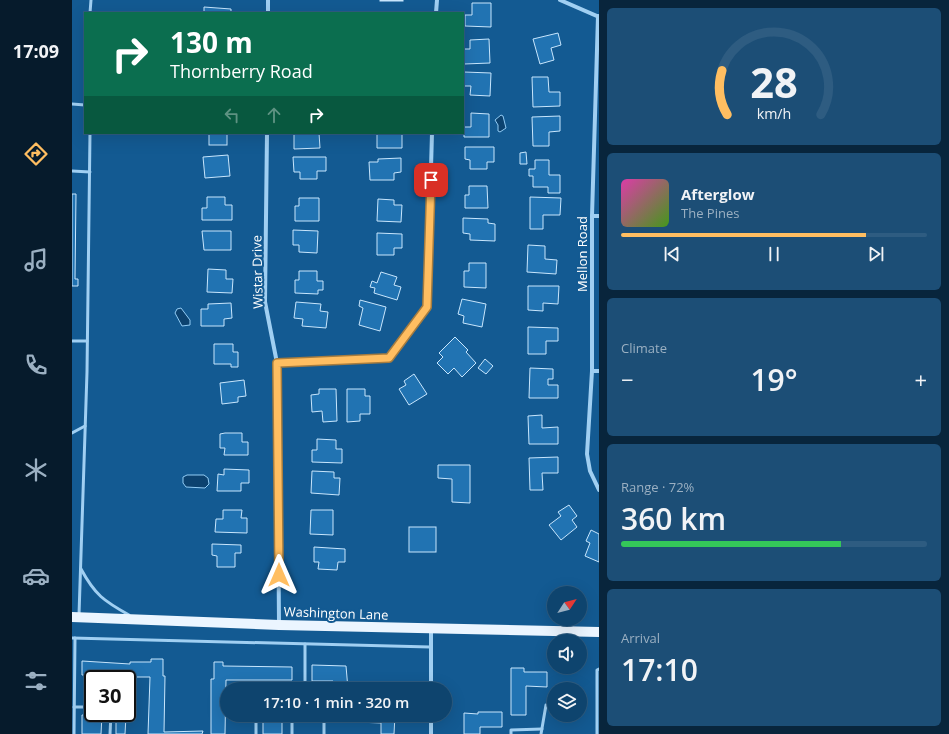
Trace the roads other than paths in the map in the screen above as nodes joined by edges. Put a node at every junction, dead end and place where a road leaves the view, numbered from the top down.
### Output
1 (91, 0) edge
2 (268, 0) edge
3 (437, 0) edge
4 (560, 0) edge
5 (90, 12) edge
6 (268, 12) edge
7 (436, 12) edge
8 (598, 16) edge
9 (72, 104) edge
10 (84, 105) edge
11 (90, 134) edge
12 (267, 134) edge
13 (432, 134) edge
14 (72, 171) edge
15 (90, 172) junction
16 (592, 216) junction
17 (599, 216) edge
18 (72, 341) edge
19 (87, 341) junction
20 (277, 363) junction
21 (592, 371) junction
22 (599, 372) edge
23 (85, 426) junction
24 (72, 433) edge
25 (599, 490) edge
26 (81, 569) junction
27 (76, 617) edge
28 (136, 619) junction
29 (279, 625) junction
30 (431, 629) junction
31 (599, 632) edge
32 (73, 638) edge
33 (305, 644) junction
34 (430, 647) junction
35 (599, 669) edge
36 (305, 682) edge
37 (431, 682) edge
38 (546, 705) dead end
39 (74, 706) junction
40 (84, 707) edge
41 (111, 722) edge
42 (256, 722) edge
43 (292, 722) edge
44 (324, 722) edge
45 (431, 722) edge
46 (542, 729) junction
47 (74, 734) edge
48 (110, 734) edge
49 (256, 734) edge
50 (292, 734) edge
51 (324, 734) edge
52 (431, 734) edge
53 (511, 734) edge
54 (541, 734) edge
55 (597, 734) edge

1 - 5 lane
2 - 6 street
3 - 7 street
4 - 8 street
8 - 16 street, Mellon Road
9 - 10 lane
11 - 15 lane
12 - 20 street, Wistar Drive
13 - 20 street
14 - 15 lane
15 - 19 lane
16 - 17 street
16 - 21 street, Mellon Road
18 - 19 lane
19 - 23 lane
20 - 29 street, Wistar Drive
21 - 22 street
21 - 25 street, Mellon Road
23 - 24 lane
23 - 26 lane
26 - 27 lane
26 - 28 lane
27 - 28 main road, Washington Lane
28 - 29 main road, Washington Lane
29 - 30 main road, Washington Lane
30 - 31 main road, Washington Lane
30 - 34 street
32 - 33 lane
32 - 39 lane
33 - 34 lane
33 - 36 lane
34 - 37 street
35 - 55 lane
38 - 46 lane
39 - 40 lane
39 - 47 lane
41 - 48 lane
42 - 49 lane
43 - 50 lane
44 - 51 lane
45 - 52 street
46 - 53 lane
46 - 54 lane

